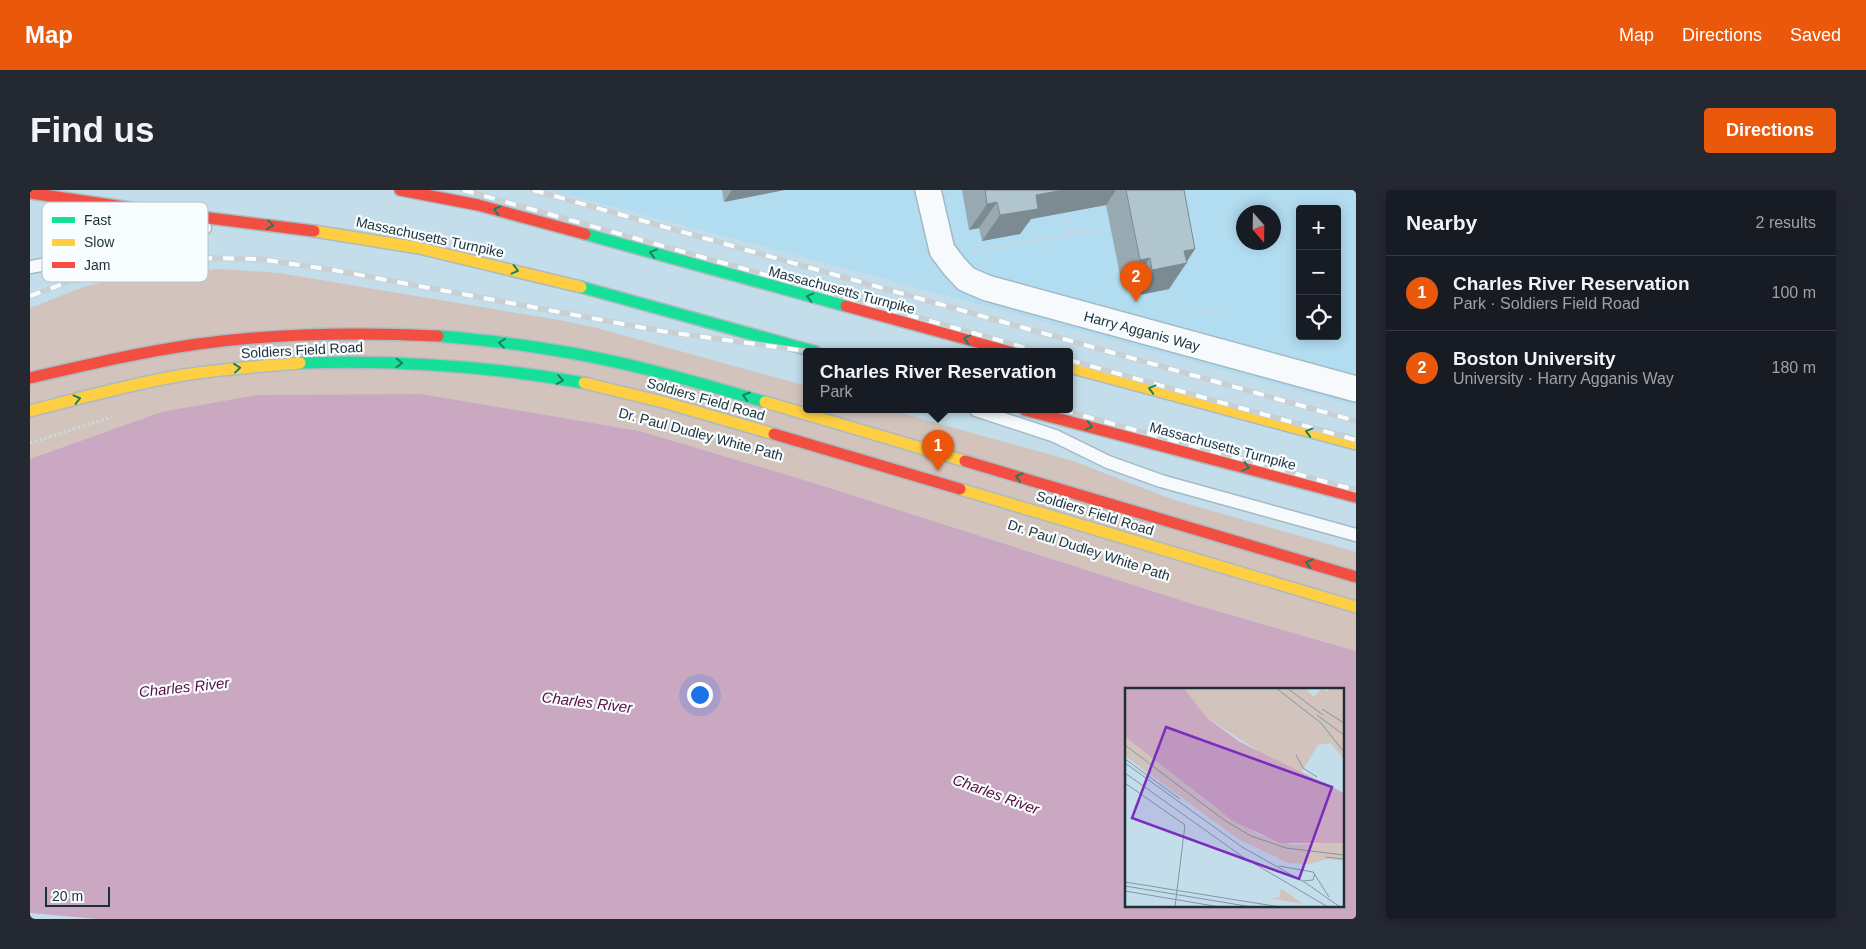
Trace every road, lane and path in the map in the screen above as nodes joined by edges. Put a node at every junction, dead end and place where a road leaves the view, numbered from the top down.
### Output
1 (400, 190) edge
2 (928, 190) edge
3 (30, 193) edge
4 (90, 202) edge
5 (1066, 212) dead end
6 (208, 218) edge
7 (1110, 227) dead end
8 (208, 229) edge
9 (1070, 235) junction
10 (954, 252) junction
11 (1217, 308) dead end
12 (1178, 316) dead end
13 (803, 348) edge
14 (1000, 348) edge
15 (803, 358) edge
16 (1073, 369) edge
17 (30, 378) edge
18 (1356, 389) edge
19 (30, 411) edge
20 (803, 413) edge
21 (803, 413) edge
22 (985, 413) edge
23 (1036, 413) edge
24 (115, 416) dead end
25 (30, 443) edge
26 (1356, 444) edge
27 (1356, 497) edge
28 (1356, 535) edge
29 (1356, 577) edge
30 (1356, 606) edge

14 -> 1 highway, Massachusetts Turnpike
2 - 10 street
3 -> 4 highway, Massachusetts Turnpike
5 - 9 path
6 -> 13 highway, Massachusetts Turnpike
7 - 9 path
8 - 15 lane
9 - 10 path
10 - 18 street, Harry Agganis Way
11 - 12 path
26 -> 16 highway
21 -> 17 highway, Soldiers Field Road
19 -> 30 highway, Soldiers Field Road
29 -> 20 highway, Soldiers Field Road
22 - 28 lane
23 -> 27 highway, Massachusetts Turnpike
24 - 25 path

